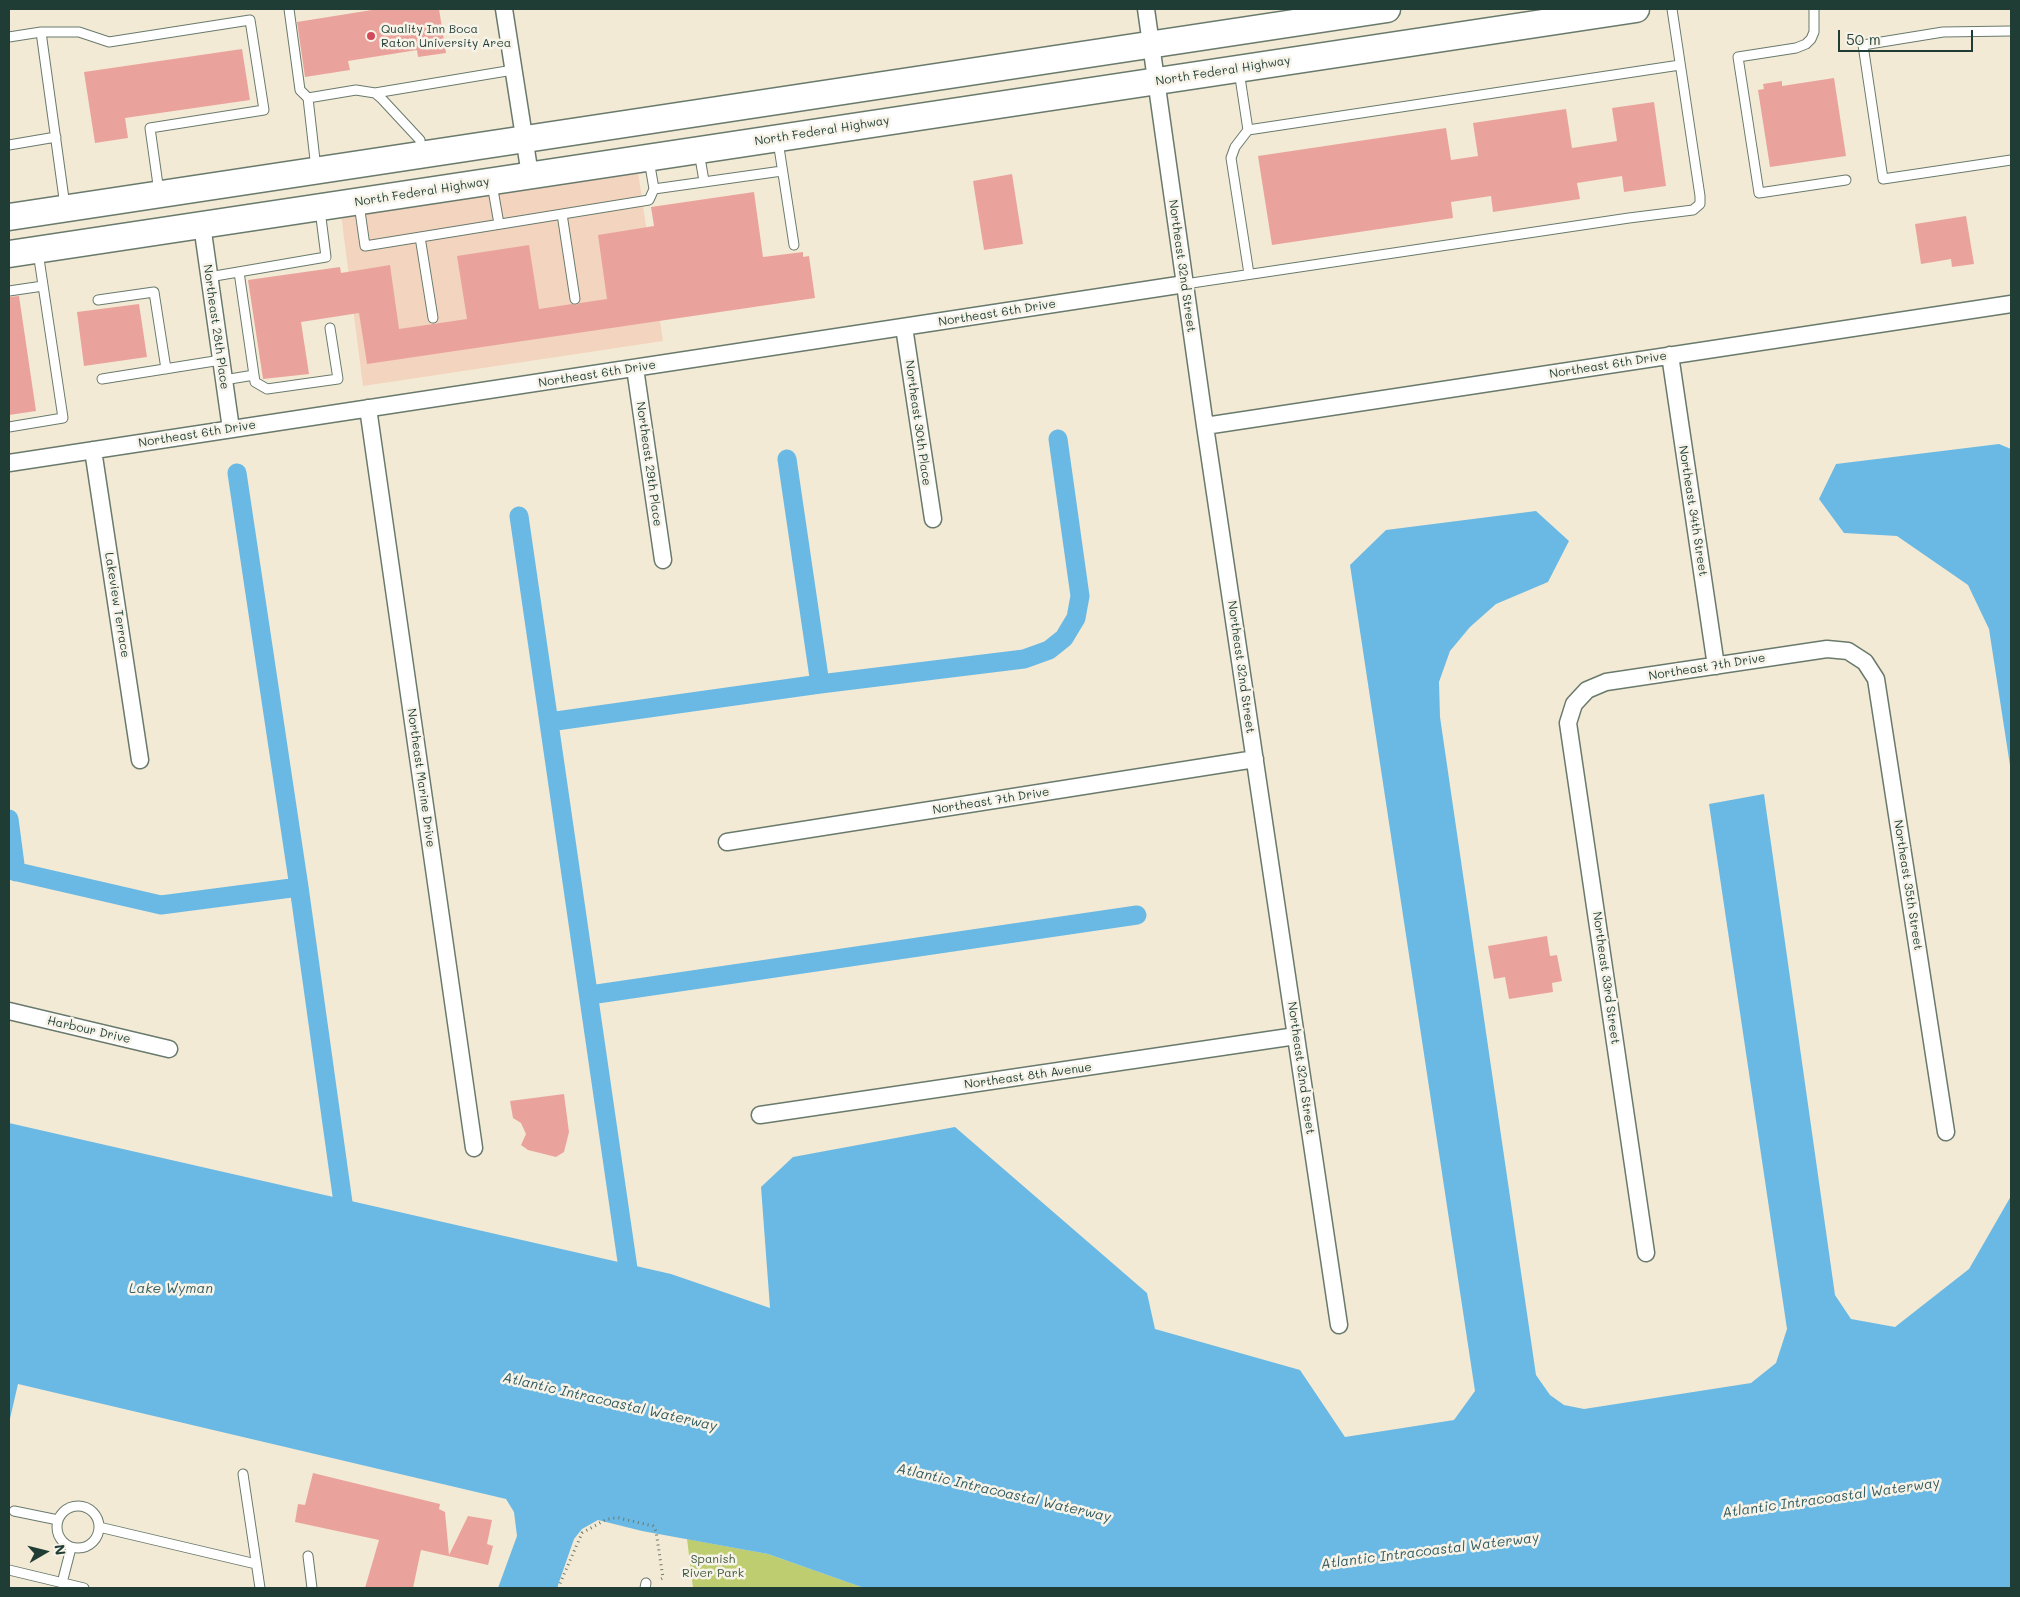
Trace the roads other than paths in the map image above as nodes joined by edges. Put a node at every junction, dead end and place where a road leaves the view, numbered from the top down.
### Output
1 (289, 9) edge
2 (504, 9) edge
3 (1146, 9) edge
4 (1387, 9) edge
5 (1636, 9) edge
6 (1672, 9) edge
7 (1814, 9) edge
8 (2011, 30) edge
9 (42, 32) junction
10 (9, 37) edge
11 (1151, 44) junction
12 (1680, 65) junction
13 (1239, 69) junction
14 (513, 70) junction
15 (1156, 81) junction
16 (375, 93) junction
17 (308, 98) junction
18 (1248, 130) junction
19 (56, 137) junction
20 (777, 138) junction
21 (524, 140) junction
22 (9, 145) edge
23 (699, 150) junction
24 (421, 156) junction
25 (648, 158) junction
26 (2011, 160) edge
27 (782, 171) junction
28 (316, 172) junction
29 (530, 175) junction
30 (1846, 180) dead end
31 (492, 181) junction
32 (704, 181) junction
33 (654, 189) junction
34 (160, 195) junction
35 (358, 201) junction
36 (319, 207) junction
37 (66, 209) junction
38 (562, 214) junction
39 (9, 218) edge
40 (499, 224) junction
41 (202, 225) junction
42 (420, 237) junction
43 (794, 245) dead end
44 (37, 250) junction
45 (9, 254) edge
46 (239, 272) junction
47 (1248, 274) junction
48 (209, 277) junction
49 (1185, 284) junction
50 (43, 286) junction
51 (9, 292) edge
52 (575, 299) dead end
53 (98, 300) dead end
54 (2011, 304) edge
55 (433, 318) dead end
56 (904, 327) junction
57 (330, 328) dead end
58 (1670, 356) junction
59 (221, 360) junction
60 (635, 368) junction
61 (166, 369) junction
62 (254, 375) junction
63 (102, 379) dead end
64 (224, 380) junction
65 (368, 408) junction
66 (1205, 426) junction
67 (9, 427) edge
68 (231, 429) junction
69 (93, 450) junction
70 (9, 463) edge
71 (933, 519) dead end
72 (663, 560) dead end
73 (1848, 651) joint
74 (1716, 666) junction
75 (1574, 704) joint
76 (1255, 759) junction
77 (140, 760) dead end
78 (727, 842) dead end
79 (9, 1011) edge
80 (1296, 1036) junction
81 (169, 1049) dead end
82 (760, 1115) dead end
83 (1946, 1132) dead end
84 (474, 1148) dead end
85 (1646, 1253) dead end
86 (1339, 1325) dead end
87 (243, 1474) dead end
88 (14, 1511) dead end
89 (58, 1520) junction
90 (99, 1527) junction
91 (71, 1548) junction
92 (308, 1556) dead end
93 (256, 1564) junction
94 (9, 1570) edge
95 (62, 1583) junction
96 (84, 1588) edge
97 (260, 1588) edge
98 (312, 1588) edge

1 - 17 lane
2 - 14 street
3 - 11 street, Northeast 32nd Street
4 - 11 main road
5 - 13 main road, North Federal Highway
6 - 12 lane
7 - 30 lane
8 - 26 lane
9 - 10 lane
9 - 19 lane
9 - 34 lane
11 - 15 street, Northeast 32nd Street
11 - 21 main road
12 - 18 lane
12 - 47 lane
13 - 15 main road, North Federal Highway
13 - 18 lane
14 - 16 lane
14 - 21 street
15 - 20 main road, North Federal Highway
15 - 49 street, Northeast 32nd Street
16 - 17 lane
16 - 24 lane
17 - 28 lane
18 - 47 lane
19 - 22 lane
19 - 37 lane
20 - 23 main road, North Federal Highway
20 - 27 lane
21 - 24 main road
21 - 29 street
23 - 25 main road, North Federal Highway
23 - 32 lane
24 - 28 main road
25 - 29 main road, North Federal Highway
25 - 33 lane
27 - 32 lane
27 - 43 lane
28 - 34 main road
29 - 31 main road, North Federal Highway
31 - 35 main road, North Federal Highway
31 - 40 lane
32 - 33 lane
33 - 38 lane
34 - 37 main road
35 - 36 main road, North Federal Highway
35 - 42 lane
36 - 41 main road, North Federal Highway
36 - 46 lane
37 - 39 main road
38 - 40 lane
38 - 52 lane
40 - 42 lane
41 - 44 main road, North Federal Highway
41 - 48 street, Northeast 28th Place
42 - 55 lane
44 - 45 main road, North Federal Highway
44 - 50 lane
46 - 48 lane
46 - 62 lane
47 - 49 lane
48 - 59 street, Northeast 28th Place
49 - 56 street, Northeast 6th Drive
49 - 66 street, Northeast 32nd Street
50 - 51 lane
50 - 67 lane
53 - 61 lane
54 - 58 street, Northeast 6th Drive
56 - 60 street, Northeast 6th Drive
56 - 71 street, Northeast 30th Place
57 - 62 lane
58 - 66 street, Northeast 6th Drive
58 - 74 street, Northeast 34th Street
59 - 61 lane
59 - 64 street, Northeast 28th Place
60 - 65 street, Northeast 6th Drive
60 - 72 street, Northeast 29th Place
61 - 63 lane
62 - 64 lane
64 - 68 street, Northeast 28th Place
65 - 68 street, Northeast 6th Drive
65 - 84 street, Northeast Marine Drive
66 - 76 street, Northeast 32nd Street
68 - 69 street, Northeast 6th Drive
69 - 70 street, Northeast 6th Drive
69 - 77 street, Lakeview Terrace
73 - 74 street, Northeast 7th Drive
73 - 83 street, Northeast 35th Street
74 - 75 street, Northeast 7th Drive
75 - 85 street, Northeast 33rd Street
76 - 78 street, Northeast 7th Drive
76 - 80 street, Northeast 32nd Street
79 - 81 street, Harbour Drive
80 - 82 street, Northeast 8th Avenue
80 - 86 street, Northeast 32nd Street
87 - 93 lane
88 - 89 lane
89 - 90 lane
89 - 91 lane
90 - 91 lane
90 - 93 lane
91 - 95 lane
92 - 98 lane
93 - 97 lane
94 - 95 lane
95 - 96 lane

